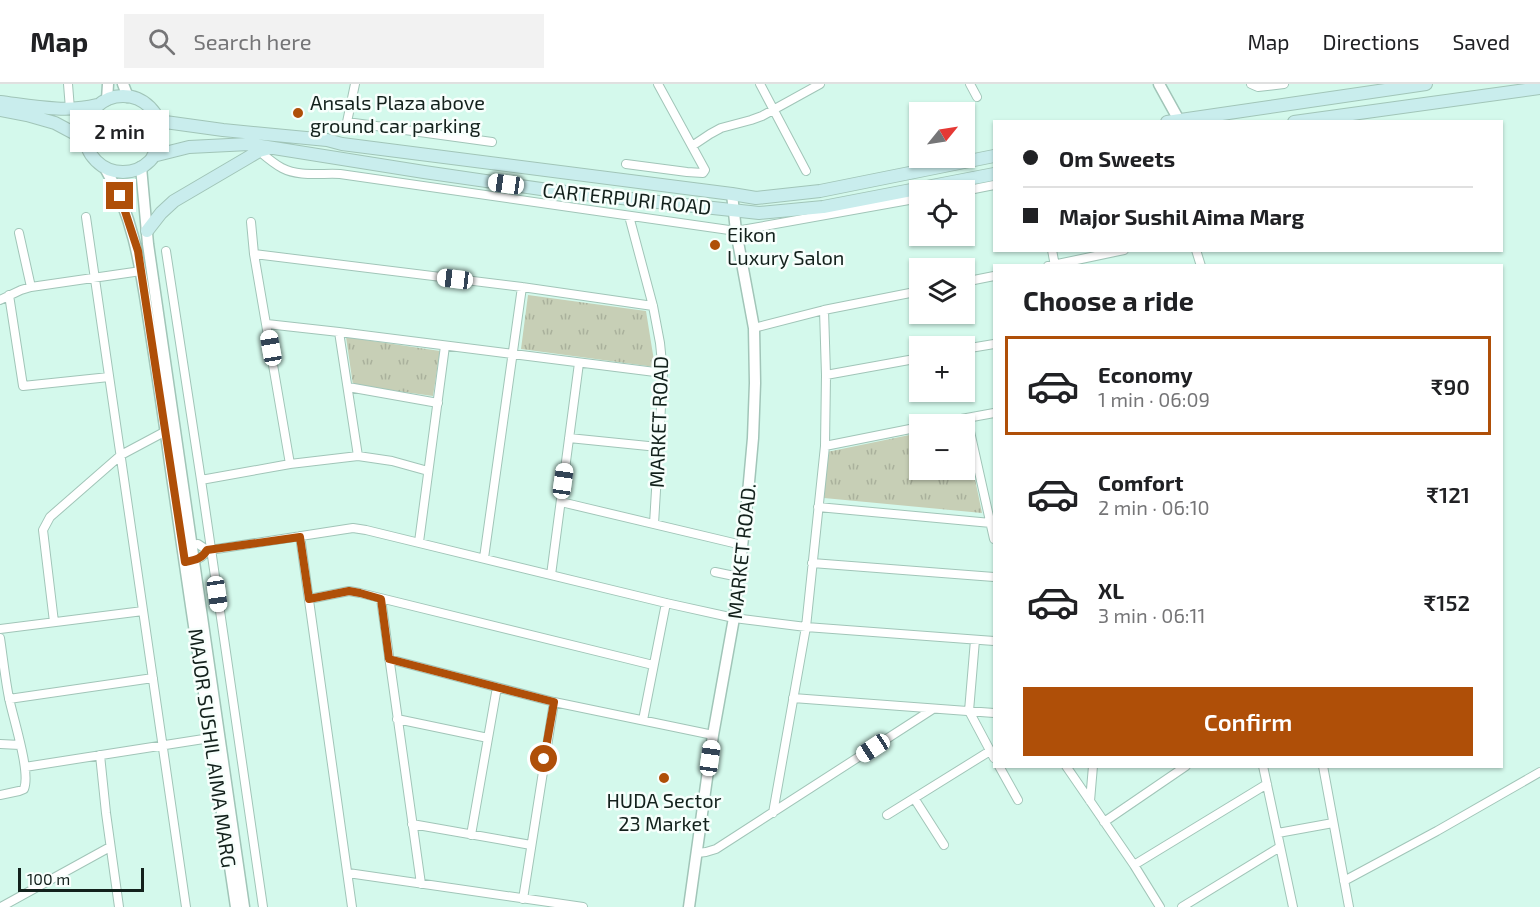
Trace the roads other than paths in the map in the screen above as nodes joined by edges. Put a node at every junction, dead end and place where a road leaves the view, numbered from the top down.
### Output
1 (68, 84) edge
2 (108, 84) edge
3 (123, 84) edge
4 (355, 84) edge
5 (658, 84) edge
6 (760, 84) edge
7 (820, 84) edge
8 (970, 84) edge
9 (1159, 84) edge
10 (1251, 84) edge
11 (1284, 84) edge
12 (1426, 84) edge
13 (1540, 88) edge
14 (128, 97) junction
15 (977, 97) dead end
16 (0, 102) edge
17 (102, 102) junction
18 (70, 109) junction
19 (0, 110) edge
20 (774, 110) junction
21 (1175, 120) edge
22 (1182, 120) edge
23 (1308, 120) edge
24 (158, 121) junction
25 (85, 139) junction
26 (492, 142) dead end
27 (692, 146) junction
28 (274, 147) junction
29 (259, 151) junction
30 (153, 156) junction
31 (993, 156) edge
32 (626, 164) dead end
33 (141, 167) junction
34 (105, 168) junction
35 (806, 171) dead end
36 (993, 174) edge
37 (993, 185) edge
38 (975, 188) edge
39 (732, 194) junction
40 (909, 200) edge
41 (733, 210) junction
42 (628, 216) junction
43 (86, 217) dead end
44 (251, 222) dead end
45 (147, 231) junction
46 (736, 231) junction
47 (19, 233) dead end
48 (166, 250) dead end
49 (1115, 252) edge
50 (254, 254) junction
51 (1058, 264) edge
52 (141, 271) junction
53 (993, 276) edge
54 (95, 277) junction
55 (975, 280) edge
56 (31, 287) junction
57 (522, 288) junction
58 (909, 293) edge
59 (9, 295) junction
60 (0, 300) edge
61 (653, 306) junction
62 (824, 310) junction
63 (267, 324) junction
64 (754, 328) junction
65 (339, 332) junction
66 (993, 344) edge
67 (445, 346) junction
68 (975, 347) edge
69 (513, 355) junction
70 (909, 360) edge
71 (579, 363) junction
72 (663, 373) junction
73 (826, 375) junction
74 (109, 377) junction
75 (348, 387) junction
76 (438, 403) junction
77 (993, 413) edge
78 (975, 417) edge
79 (909, 429) edge
80 (166, 430) junction
81 (569, 438) junction
82 (825, 446) junction
83 (658, 447) junction
84 (975, 453) edge
85 (121, 455) junction
86 (358, 456) junction
87 (290, 464) junction
88 (428, 471) junction
89 (201, 480) junction
90 (561, 502) junction
91 (818, 507) junction
92 (991, 523) junction
93 (654, 524) junction
94 (993, 534) edge
95 (300, 537) junction
96 (419, 542) junction
97 (187, 545) junction
98 (742, 545) junction
99 (209, 550) junction
100 (484, 558) junction
101 (189, 561) junction
102 (812, 563) junction
103 (715, 572) dead end
104 (551, 575) junction
105 (993, 576) edge
106 (739, 577) junction
107 (309, 599) junction
108 (381, 599) junction
109 (666, 603) junction
110 (143, 611) junction
111 (734, 618) junction
112 (54, 622) junction
113 (806, 627) junction
114 (0, 629) edge
115 (0, 638) edge
116 (975, 640) junction
117 (993, 641) edge
118 (389, 659) junction
119 (653, 665) junction
120 (153, 678) junction
121 (497, 687) junction
122 (793, 698) junction
123 (9, 699) junction
124 (554, 702) junction
125 (933, 709) junction
126 (969, 711) junction
127 (993, 713) edge
128 (397, 719) junction
129 (643, 720) junction
130 (713, 735) junction
131 (210, 738) junction
132 (488, 738) junction
133 (0, 744) edge
134 (20, 745) junction
135 (163, 745) junction
136 (100, 755) junction
137 (992, 755) edge
138 (25, 767) junction
139 (1000, 768) edge
140 (1067, 768) edge
141 (1093, 768) edge
142 (1183, 768) edge
143 (1263, 768) edge
144 (1323, 768) edge
145 (1540, 772) edge
146 (1266, 784) junction
147 (0, 795) edge
148 (914, 798) junction
149 (1018, 800) dead end
150 (1090, 801) junction
151 (773, 813) junction
152 (887, 815) dead end
153 (1104, 822) junction
154 (1333, 823) junction
155 (412, 824) junction
156 (1278, 833) junction
157 (471, 835) junction
158 (944, 844) dead end
159 (531, 845) junction
160 (110, 847) junction
161 (1280, 847) junction
162 (697, 853) junction
163 (1134, 865) junction
164 (348, 873) junction
165 (1344, 880) junction
166 (421, 884) junction
167 (523, 899) junction
168 (1292, 904) edge
169 (1, 907) edge
170 (119, 907) edge
171 (186, 907) edge
172 (236, 907) edge
173 (244, 907) edge
174 (263, 907) edge
175 (352, 907) edge
176 (583, 907) edge
177 (689, 907) edge
178 (1160, 907) edge
179 (1182, 907) edge
180 (1282, 907) edge
181 (1349, 907) edge

1 - 18 street
2 - 17 street
3 - 14 street
4 - 26 street
5 - 27 street
6 - 20 street
7 - 20 street
8 - 15 street
9 - 21 street
10 - 11 street
12 - 22 main road
13 - 23 main road
14 - 17 main road
14 - 24 main road
16 - 18 main road
17 - 18 main road
17 - 25 main road
19 - 25 main road
20 - 27 street
20 - 35 street
24 - 30 main road
24 - 39 main road, CARTERPURI ROAD
25 - 34 main road
27 - 32 street
28 - 29 main road
28 - 30 main road, CARTERPURI ROAD
28 - 41 main road, CARTERPURI ROAD
29 - 42 street
29 - 45 main road
30 - 33 main road
31 - 39 main road, CARTERPURI ROAD
33 - 34 main road
33 - 45 street, MAJOR SUSHIL AIMA MARG
34 - 52 street, MAJOR SUSHIL AIMA MARG
36 - 41 main road, CARTERPURI ROAD
37 - 38 street
39 - 41 street, MARKET ROAD.
40 - 46 street
41 - 46 street, MARKET ROAD.
42 - 46 street
42 - 61 street, MARKET ROAD
43 - 54 street
44 - 50 street
45 - 97 street, MAJOR SUSHIL AIMA MARG
46 - 64 street, MARKET ROAD.
47 - 56 street
48 - 89 street
49 - 51 street
50 - 57 street
50 - 63 street
52 - 54 street
52 - 80 street, MAJOR SUSHIL AIMA MARG
53 - 55 street
54 - 56 street
54 - 74 street
56 - 59 street
57 - 61 street
57 - 69 street
58 - 62 street
59 - 60 street
59 - 74 street
61 - 72 street, MARKET ROAD
62 - 64 street
62 - 73 street
63 - 65 street
63 - 87 street
64 - 98 street, MARKET ROAD.
65 - 67 street
65 - 75 street
66 - 68 street
67 - 69 street
67 - 76 street
69 - 71 street
69 - 100 street
70 - 73 street
71 - 72 street
71 - 81 street
72 - 83 street, MARKET ROAD
73 - 82 street
74 - 85 street
75 - 76 street
75 - 86 street
76 - 88 street
77 - 78 street
79 - 82 street
80 - 85 street
80 - 97 street, MAJOR SUSHIL AIMA MARG
81 - 83 street
81 - 90 street
82 - 91 street
83 - 93 street, MARKET ROAD
84 - 92 street
85 - 110 street
85 - 112 street
86 - 87 street
86 - 88 street
87 - 89 street
88 - 96 street
89 - 99 street
90 - 93 street
90 - 104 street
91 - 92 street
91 - 102 street
92 - 94 street
93 - 98 street
95 - 96 street
95 - 99 street
95 - 107 street
96 - 100 street
97 - 99 street
97 - 101 street, MAJOR SUSHIL AIMA MARG
98 - 106 street, MARKET ROAD.
99 - 101 street
99 - 174 street
100 - 104 street
101 - 131 street, MAJOR SUSHIL AIMA MARG
101 - 173 street, MAJOR SUSHIL AIMA MARG
102 - 105 street
102 - 113 street
103 - 106 street
104 - 109 street
106 - 111 street, MARKET ROAD.
107 - 108 street
107 - 164 street
108 - 118 street
108 - 119 street
109 - 111 street
109 - 119 street
110 - 112 street
110 - 120 street
111 - 113 street
111 - 130 street, MARKET ROAD.
112 - 114 street
113 - 116 street
113 - 122 street
115 - 123 street
116 - 117 street
116 - 126 street
118 - 121 street
118 - 128 street
119 - 129 street
120 - 123 street
120 - 135 street
121 - 124 street
121 - 132 street
122 - 125 street
122 - 151 street
123 - 134 street
124 - 129 street
124 - 159 street
125 - 126 street
125 - 151 street
126 - 127 street
126 - 137 street
128 - 132 street
128 - 155 street
129 - 130 street
130 - 162 street, MARKET ROAD.
131 - 135 street
131 - 172 street, MAJOR SUSHIL AIMA MARG
132 - 157 street
133 - 134 street
134 - 138 street
135 - 136 street
135 - 171 street
136 - 138 street
136 - 160 street
137 - 148 street
138 - 147 street
139 - 149 street
140 - 150 street
141 - 150 street
142 - 153 street
143 - 146 street
144 - 154 street
145 - 165 street
146 - 156 street
146 - 163 street
148 - 152 street
148 - 158 street
150 - 153 street
151 - 162 street
153 - 163 street
154 - 156 street
154 - 165 street
155 - 157 street
155 - 166 street
156 - 161 street
157 - 159 street
159 - 167 street
160 - 169 street
160 - 170 street
161 - 168 street
161 - 179 street
162 - 177 street, MARKET ROAD.
163 - 178 street
164 - 166 street
164 - 175 street
165 - 181 street
166 - 167 street
167 - 176 street
168 - 180 street

